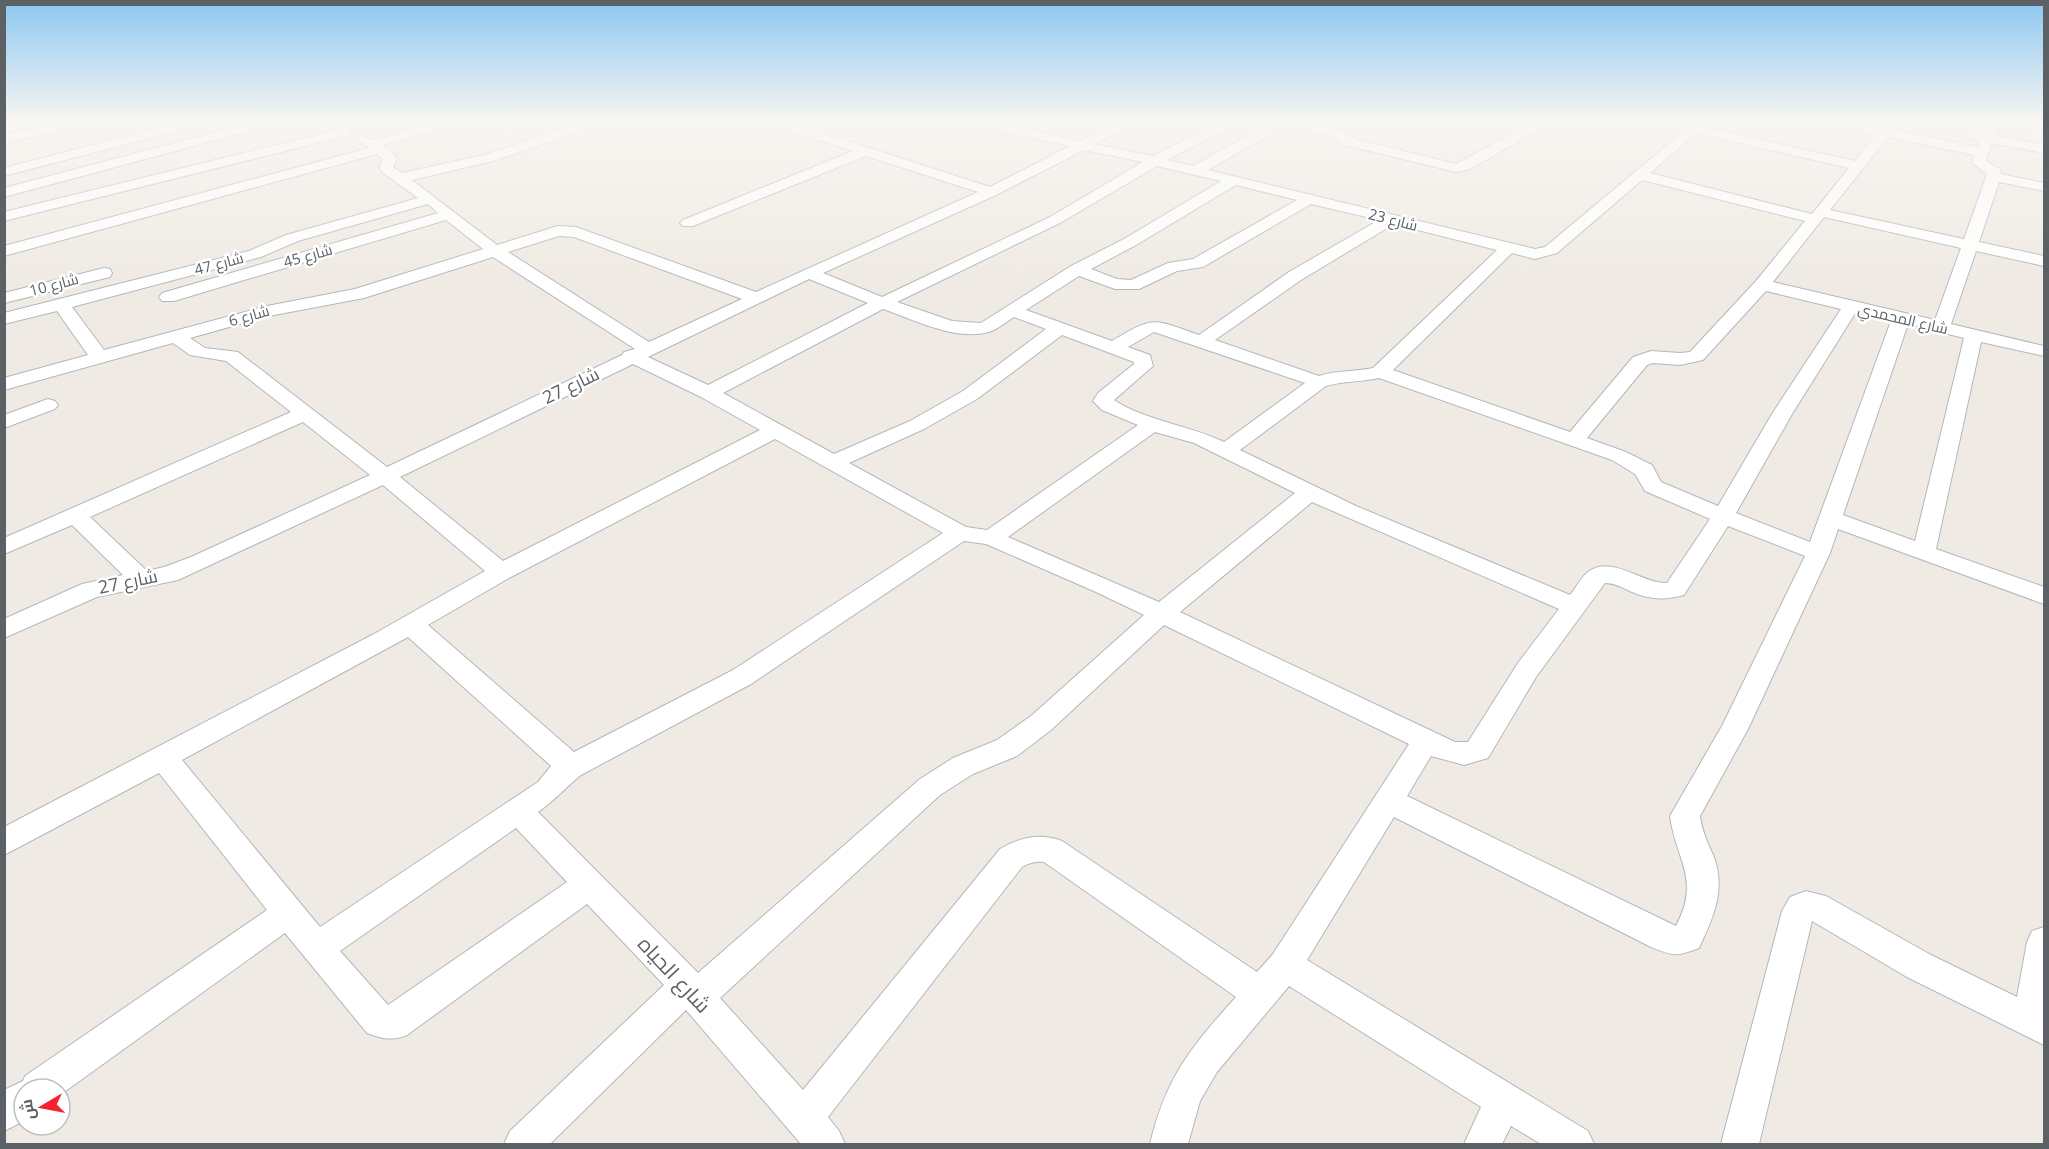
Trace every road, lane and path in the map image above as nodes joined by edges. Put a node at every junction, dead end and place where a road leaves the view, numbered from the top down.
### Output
1 (1994, 174) edge
2 (72, 175) edge
3 (174, 175) edge
4 (277, 175) edge
5 (395, 175) edge
6 (415, 175) edge
7 (806, 175) edge
8 (937, 175) edge
9 (1024, 175) edge
10 (1132, 175) edge
11 (1211, 175) edge
12 (1639, 175) joint
13 (1852, 175) edge
14 (1996, 175) edge
15 (400, 178) junction
16 (1234, 180) junction
17 (2044, 187) edge
18 (990, 192) junction
19 (4, 193) edge
20 (430, 199) junction
21 (1309, 199) junction
22 (449, 214) junction
23 (1817, 216) junction
24 (4, 217) edge
25 (1390, 220) junction
26 (688, 222) dead end
27 (1970, 245) junction
28 (1507, 249) junction
29 (494, 250) junction
30 (4, 251) edge
31 (2044, 261) edge
32 (1077, 270) junction
33 (104, 273) dead end
34 (809, 273) junction
35 (1762, 285) junction
36 (168, 297) dead end
37 (4, 298) edge
38 (756, 298) junction
39 (882, 303) junction
40 (62, 305) junction
41 (1851, 306) junction
42 (1013, 311) junction
43 (1900, 318) junction
44 (4, 319) edge
45 (1060, 328) junction
46 (1941, 328) junction
47 (177, 336) junction
48 (1973, 336) junction
49 (1202, 341) junction
50 (1114, 348) junction
51 (2044, 351) edge
52 (639, 353) junction
53 (100, 358) junction
54 (1380, 372) junction
55 (1319, 382) junction
56 (4, 384) edge
57 (708, 393) junction
58 (48, 405) dead end
59 (303, 414) junction
60 (4, 422) edge
61 (1153, 424) junction
62 (775, 431) junction
63 (1574, 440) junction
64 (1225, 451) junction
65 (832, 463) junction
66 (385, 476) junction
67 (1310, 492) junction
68 (75, 516) junction
69 (1723, 516) junction
70 (1829, 518) junction
71 (960, 533) junction
72 (991, 538) junction
73 (4, 547) edge
74 (1924, 552) junction
75 (1818, 553) junction
76 (501, 572) junction
77 (141, 579) junction
78 (2044, 596) edge
79 (1574, 606) junction
80 (1162, 613) junction
81 (409, 623) junction
82 (4, 629) edge
83 (1426, 740) junction
84 (164, 758) junction
85 (571, 767) junction
86 (1388, 800) junction
87 (517, 810) junction
88 (4, 842) edge
89 (589, 884) junction
90 (288, 913) junction
91 (2044, 942) edge
92 (317, 948) junction
93 (1285, 965) junction
94 (691, 992) junction
95 (1260, 994) junction
96 (2037, 1025) edge
97 (55, 1077) edge
98 (1503, 1101) junction
99 (803, 1119) junction
100 (524, 1144) edge
101 (825, 1144) edge
102 (1168, 1144) edge
103 (1483, 1144) edge
104 (1575, 1144) edge
105 (1740, 1144) edge

1 - 27 street
2 - 19 street
3 - 24 street
4 - 30 street
5 - 15 street
6 - 15 street
7 - 26 street
8 - 18 street
9 - 18 street, شارع 27
10 - 39 street
11 - 16 street, شارع 23
12 - 23 street
12 - 28 street, شارع 23
13 - 23 street
14 - 17 street
15 - 20 street
16 - 21 street, شارع 23
16 - 32 street
18 - 34 street, شارع 27
20 - 22 street
20 - 40 street, شارع 47
21 - 25 street, شارع 23
21 - 32 street
22 - 29 street
22 - 36 street, شارع 45
23 - 27 street
23 - 35 street
25 - 28 street, شارع 23
25 - 49 street
27 - 31 street
27 - 46 street
28 - 54 street
29 - 38 street, شارع 6
29 - 47 street, شارع 6
29 - 52 street
32 - 42 street
33 - 37 street, شارع 10
34 - 38 street, شارع 27
34 - 39 street
35 - 41 street, شارع المحمدي
35 - 63 street
38 - 52 street, شارع 27
39 - 42 street
39 - 57 street
40 - 44 street, شارع 47
40 - 53 street
41 - 43 street, شارع المحمدي
41 - 69 street
42 - 45 street
43 - 46 street, شارع المحمدي
43 - 70 street
45 - 50 street
45 - 65 street
46 - 48 street, شارع المحمدي
47 - 53 street, شارع 6
47 - 59 street
48 - 51 street, شارع المحمدي
48 - 74 street
49 - 50 street
49 - 55 street
50 - 61 street
52 - 57 street
52 - 66 street, شارع 27
53 - 56 street, شارع 6
54 - 55 street
54 - 63 street
55 - 64 street
57 - 62 street
58 - 60 street
59 - 66 street
59 - 68 street
61 - 64 street
61 - 72 street
62 - 65 street
62 - 76 street
63 - 69 street
64 - 67 street
65 - 71 street
66 - 76 street
66 - 77 street, شارع 27
67 - 79 street
67 - 80 street
68 - 73 street
68 - 77 street
69 - 75 street
69 - 79 street
70 - 74 street
70 - 75 street
71 - 72 street
71 - 85 street
72 - 80 street
74 - 78 street
75 - 86 street
76 - 81 street
77 - 82 street, شارع 27
79 - 83 street
80 - 83 street
80 - 94 street
81 - 84 street
81 - 85 street
83 - 86 street
84 - 88 street
84 - 90 street
85 - 87 street
86 - 93 street
87 - 89 street, شارع الحياه
87 - 92 street
89 - 92 street
89 - 94 street, شارع الحياه
90 - 92 street
90 - 97 street
91 - 96 street
93 - 95 street
93 - 98 street
94 - 99 street, شارع الحياه
94 - 100 street
95 - 99 street
95 - 102 street
96 - 105 street
98 - 103 street
98 - 104 street
99 - 101 street, شارع الحياه

